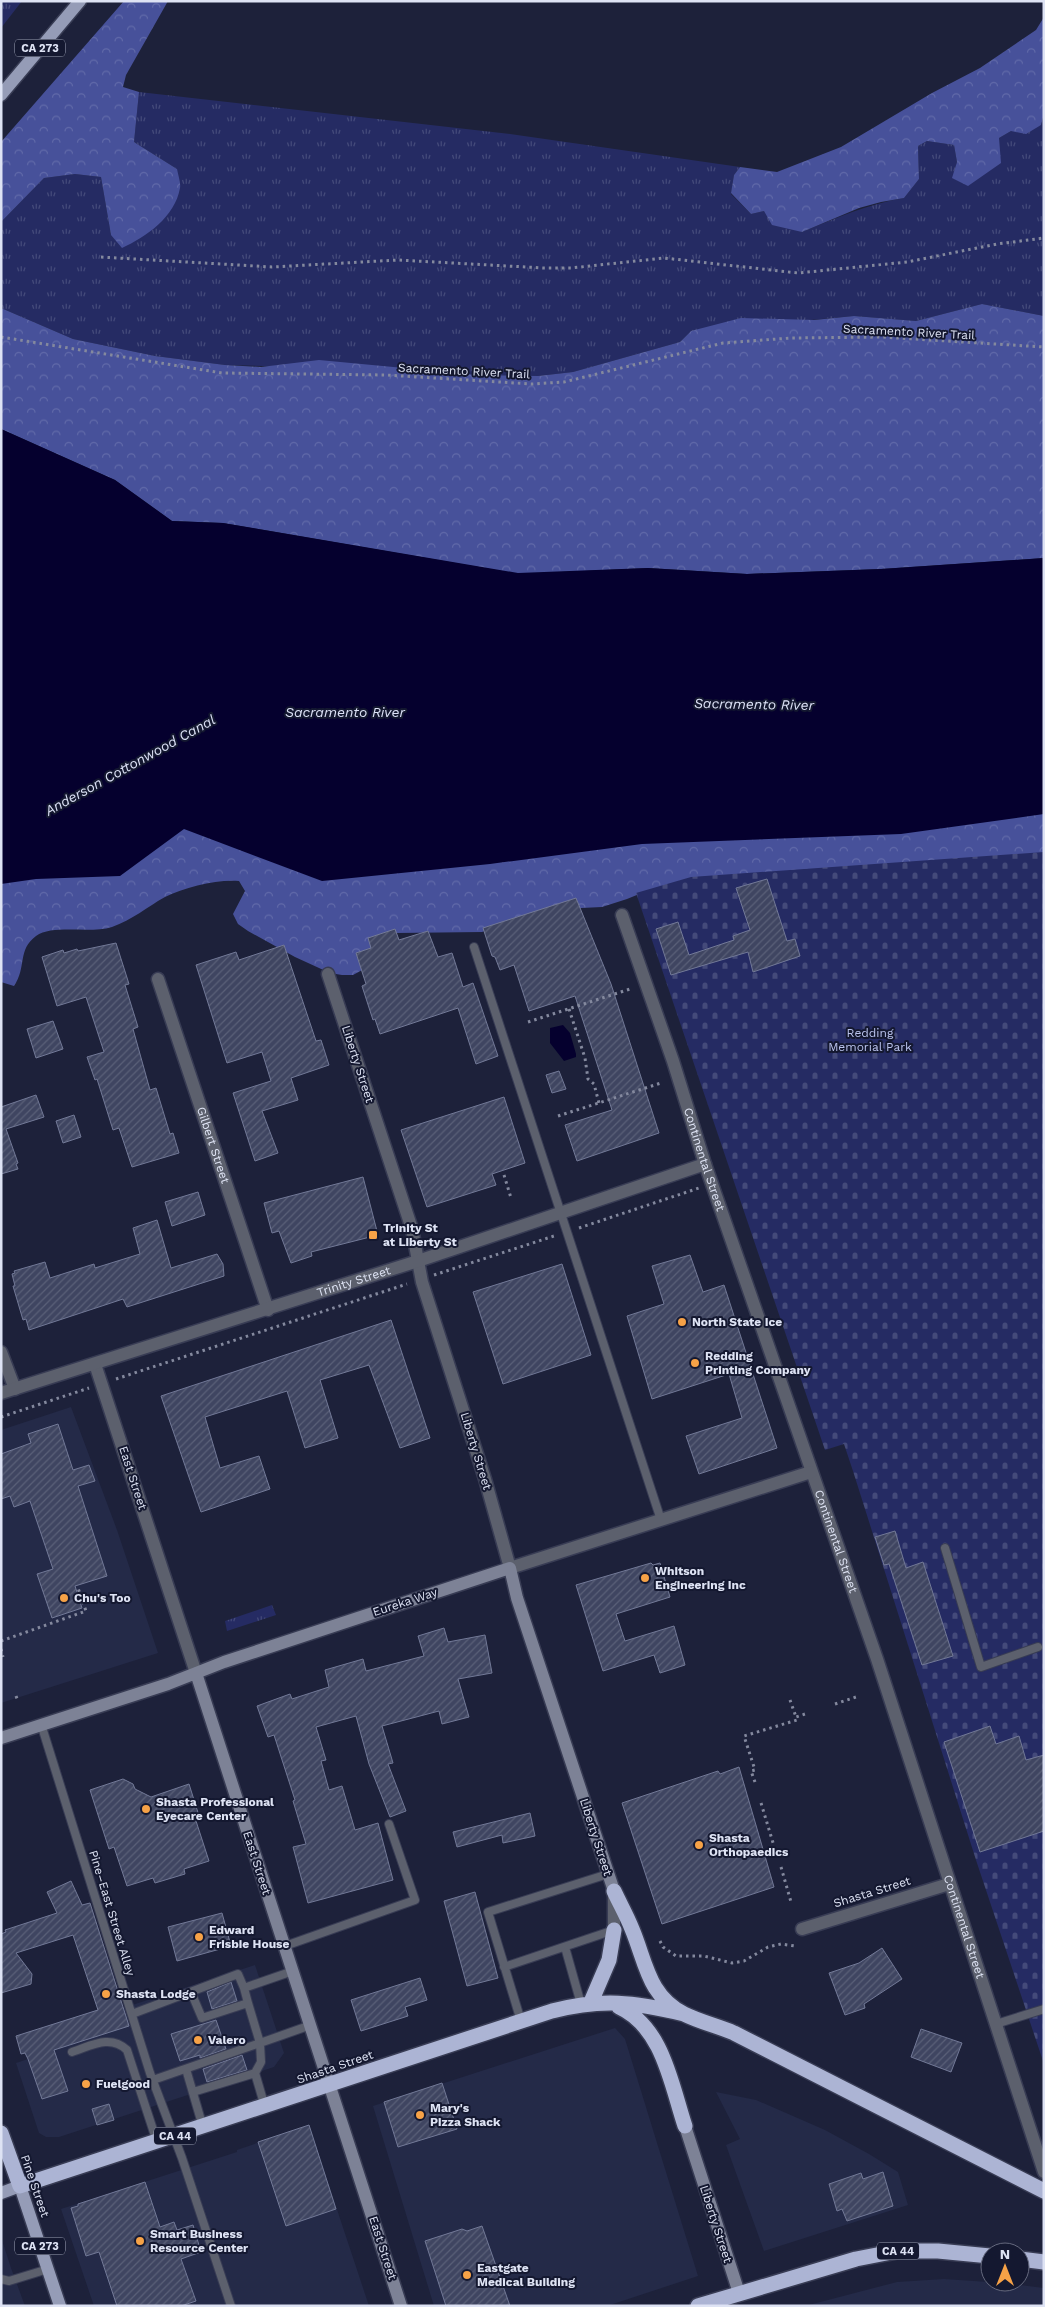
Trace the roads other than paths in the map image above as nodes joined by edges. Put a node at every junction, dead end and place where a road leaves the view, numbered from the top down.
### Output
1 (80, 1) edge
2 (1, 95) edge
3 (622, 915) dead end
4 (474, 947) dead end
5 (328, 974) dead end
6 (158, 979) dead end
7 (705, 1164) junction
8 (560, 1212) junction
9 (418, 1261) junction
10 (268, 1310) junction
11 (1, 1352) edge
12 (96, 1364) junction
13 (15, 1389) junction
14 (1, 1393) edge
15 (811, 1472) junction
16 (661, 1520) junction
17 (945, 1548) dead end
18 (510, 1568) junction
19 (1038, 1647) dead end
20 (196, 1673) junction
21 (41, 1724) junction
22 (1, 1738) edge
23 (389, 1824) dead end
24 (608, 1874) junction
25 (949, 1884) junction
26 (614, 1891) junction
27 (802, 1929) dead end
28 (614, 1930) junction
29 (285, 1946) junction
30 (565, 1947) junction
31 (504, 1967) junction
32 (293, 1972) junction
33 (244, 1988) junction
34 (192, 1992) junction
35 (609, 2002) junction
36 (248, 2003) junction
37 (586, 2003) junction
38 (1044, 2009) edge
39 (132, 2014) junction
40 (684, 2014) junction
41 (521, 2021) junction
42 (996, 2024) junction
43 (311, 2025) junction
44 (260, 2043) junction
45 (72, 2052) dead end
46 (186, 2069) junction
47 (255, 2073) junction
48 (153, 2080) junction
49 (330, 2084) junction
50 (193, 2092) junction
51 (265, 2107) junction
52 (685, 2126) joint
53 (203, 2127) junction
54 (1, 2133) edge
55 (173, 2136) junction
56 (157, 2142) junction
57 (1044, 2172) edge
58 (20, 2186) junction
59 (1044, 2192) edge
60 (1, 2193) edge
61 (980, 2255) edge
62 (1030, 2260) edge
63 (1044, 2262) edge
64 (48, 2269) junction
65 (1, 2279) edge
66 (739, 2293) junction
67 (60, 2306) edge
68 (231, 2306) edge
69 (402, 2306) edge
70 (698, 2306) edge

1 - 2 main road, CA 273
3 - 7 street, Continental Street
4 - 8 lane
5 - 9 street, Liberty Street
6 - 10 street, Gilbert Street
7 - 8 street, Trinity Street
7 - 15 street, Continental Street
8 - 9 street, Trinity Street
8 - 16 lane
9 - 10 street, Trinity Street
9 - 18 street, Liberty Street
10 - 12 street, Trinity Street
11 - 13 street
12 - 13 street, Trinity Street
12 - 20 street, East Street
13 - 14 street, Trinity Street
15 - 16 street, Eureka Way
15 - 25 street, Continental Street
16 - 18 street, Eureka Way
17 - 19 lane
18 - 20 street, Eureka Way
18 - 24 street, Liberty Street
20 - 21 street, Eureka Way
20 - 29 street, East Street
21 - 22 street, Eureka Way
21 - 39 lane, Pine–East Street Alley
23 - 29 lane
24 - 26 street, Liberty Street
24 - 31 lane
25 - 27 street, Shasta Street
25 - 42 street, Continental Street
26 - 28 street, Liberty Street
26 - 40 highway
28 - 30 lane
28 - 37 highway
29 - 32 street, East Street
30 - 31 lane
30 - 37 lane
31 - 41 lane
32 - 33 lane
32 - 43 street, East Street
33 - 34 lane
33 - 36 lane
34 - 36 lane
34 - 39 lane
35 - 37 highway, Shasta Street / CA 44
35 - 40 highway, Shasta Street / CA 44
35 - 52 highway
36 - 44 lane
37 - 41 highway, Shasta Street / CA 44
38 - 42 lane
39 - 48 lane, Pine–East Street Alley
40 - 59 highway, CA 44
41 - 49 highway, Shasta Street / CA 44
42 - 57 street, Continental Street
43 - 44 lane
43 - 49 street, East Street
44 - 46 lane
44 - 47 lane
45 - 56 lane
46 - 48 lane
46 - 50 lane
47 - 50 lane
47 - 51 lane
48 - 55 lane, Pine–East Street Alley
49 - 51 highway, Shasta Street / CA 44
49 - 69 street, East Street
50 - 53 lane
51 - 53 highway, Shasta Street / CA 44
52 - 66 street, Liberty Street
53 - 55 highway, Shasta Street / CA 44
54 - 58 highway, Pine Street
55 - 56 highway, Shasta Street / CA 44
55 - 68 lane, Pine–East Street Alley
56 - 58 highway, Shasta Street / CA 44
58 - 60 main road, Shasta Street
58 - 64 main road, Pine Street / CA 273
61 - 66 highway, CA 44
62 - 63 highway
64 - 65 lane
64 - 67 main road, Pine Street / CA 273
66 - 70 highway, CA 44

